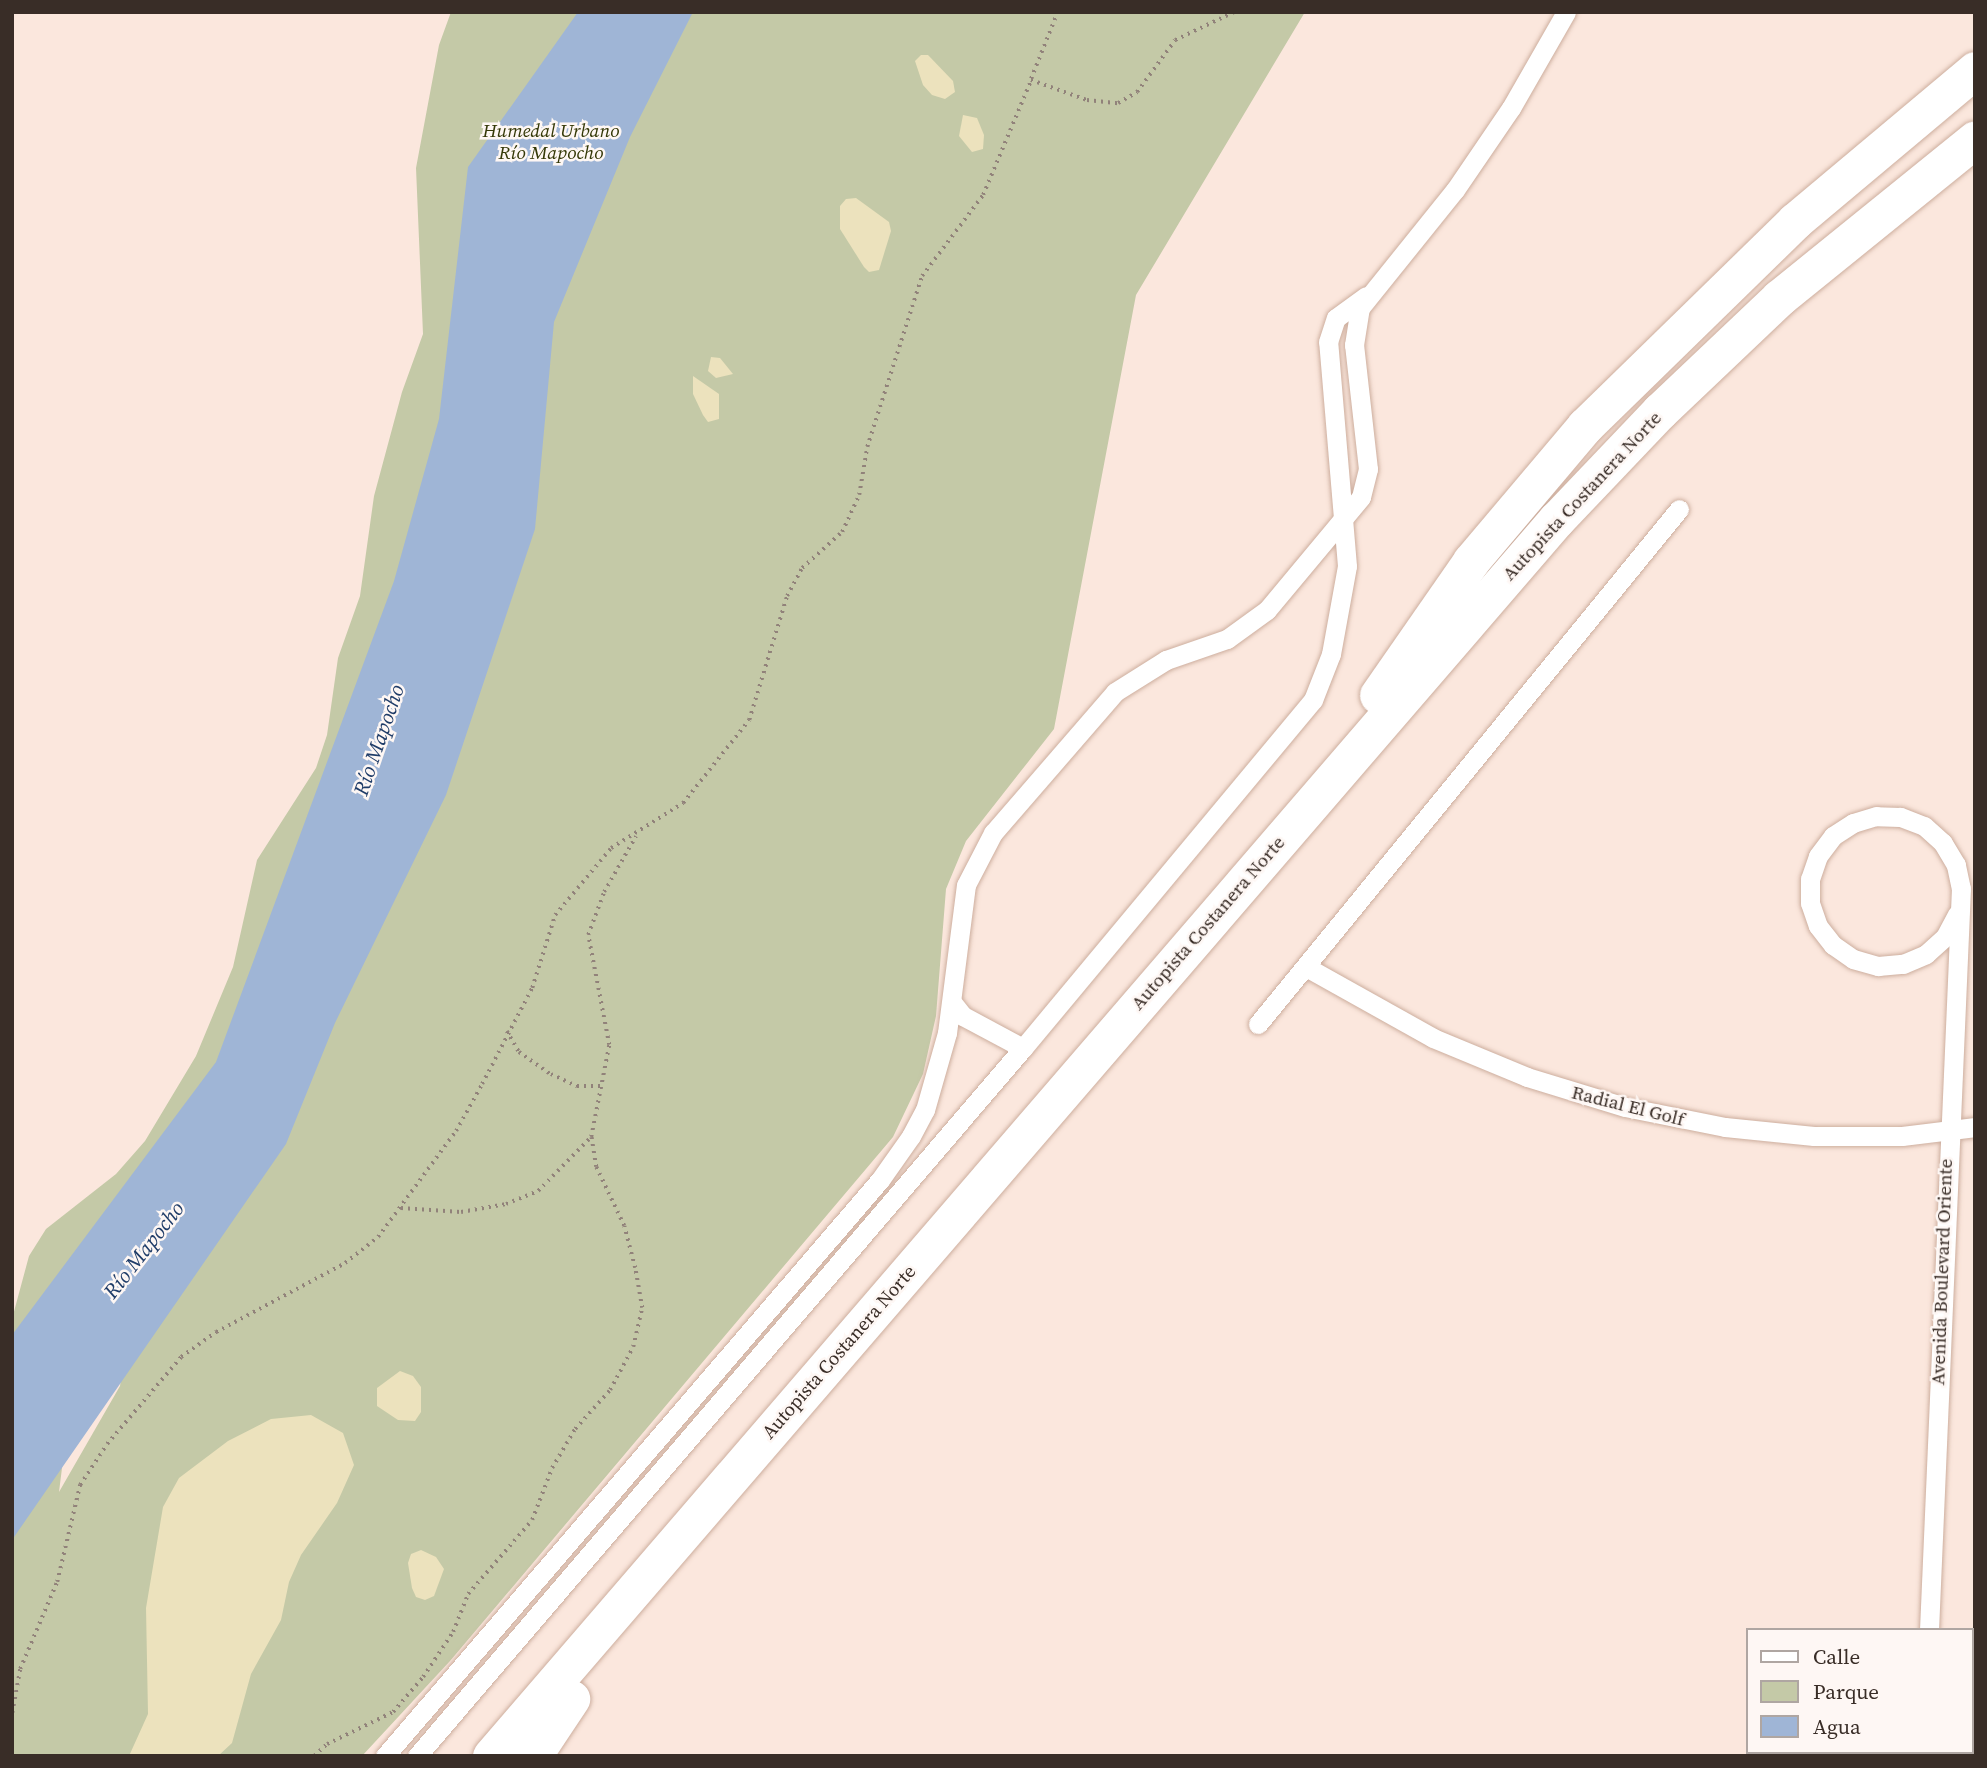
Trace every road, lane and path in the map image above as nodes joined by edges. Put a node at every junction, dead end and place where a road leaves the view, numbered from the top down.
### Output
1 (1058, 12) edge
2 (1234, 12) edge
3 (1566, 12) edge
4 (1975, 70) edge
5 (1031, 80) junction
6 (1975, 95) edge
7 (1975, 139) edge
8 (1975, 168) edge
9 (1756, 259) junction
10 (1370, 294) junction
11 (1679, 509) dead end
12 (1343, 520) junction
13 (1313, 800) junction
14 (637, 834) junction
15 (1957, 914) junction
16 (1308, 968) junction
17 (952, 1002) junction
18 (1258, 1024) dead end
19 (507, 1031) junction
20 (1023, 1048) junction
21 (603, 1086) junction
22 (1975, 1128) edge
23 (1947, 1132) junction
24 (591, 1137) junction
25 (401, 1208) junction
26 (1929, 1628) edge
27 (571, 1699) junction
28 (12, 1713) edge
29 (314, 1756) edge
30 (385, 1756) edge
31 (417, 1756) edge
32 (491, 1756) edge
33 (524, 1756) edge
34 (533, 1756) edge

1 - 5 path
2 - 5 path
3 - 10 street
4 - 9 highway
5 - 14 path
6 - 9 highway
7 - 13 highway, Autopista Costanera Norte
8 - 27 highway, Autopista Costanera Norte
9 - 13 highway
10 - 12 street
10 - 12 street
11 - 16 street
12 - 17 street
12 - 20 street
13 - 32 highway, Autopista Costanera Norte
14 - 19 path
14 - 21 path
15 - 15 street
15 - 23 street, Avenida Boulevard Oriente
16 - 18 street
16 - 23 street, Radial El Golf
17 - 20 street
17 - 30 street
19 - 21 path
19 - 25 path
20 - 31 street
21 - 24 path
22 - 23 street, Radial El Golf
23 - 26 street, Avenida Boulevard Oriente
24 - 25 path
24 - 29 path
25 - 28 path
27 - 33 highway, Autopista Costanera Norte
27 - 34 highway

